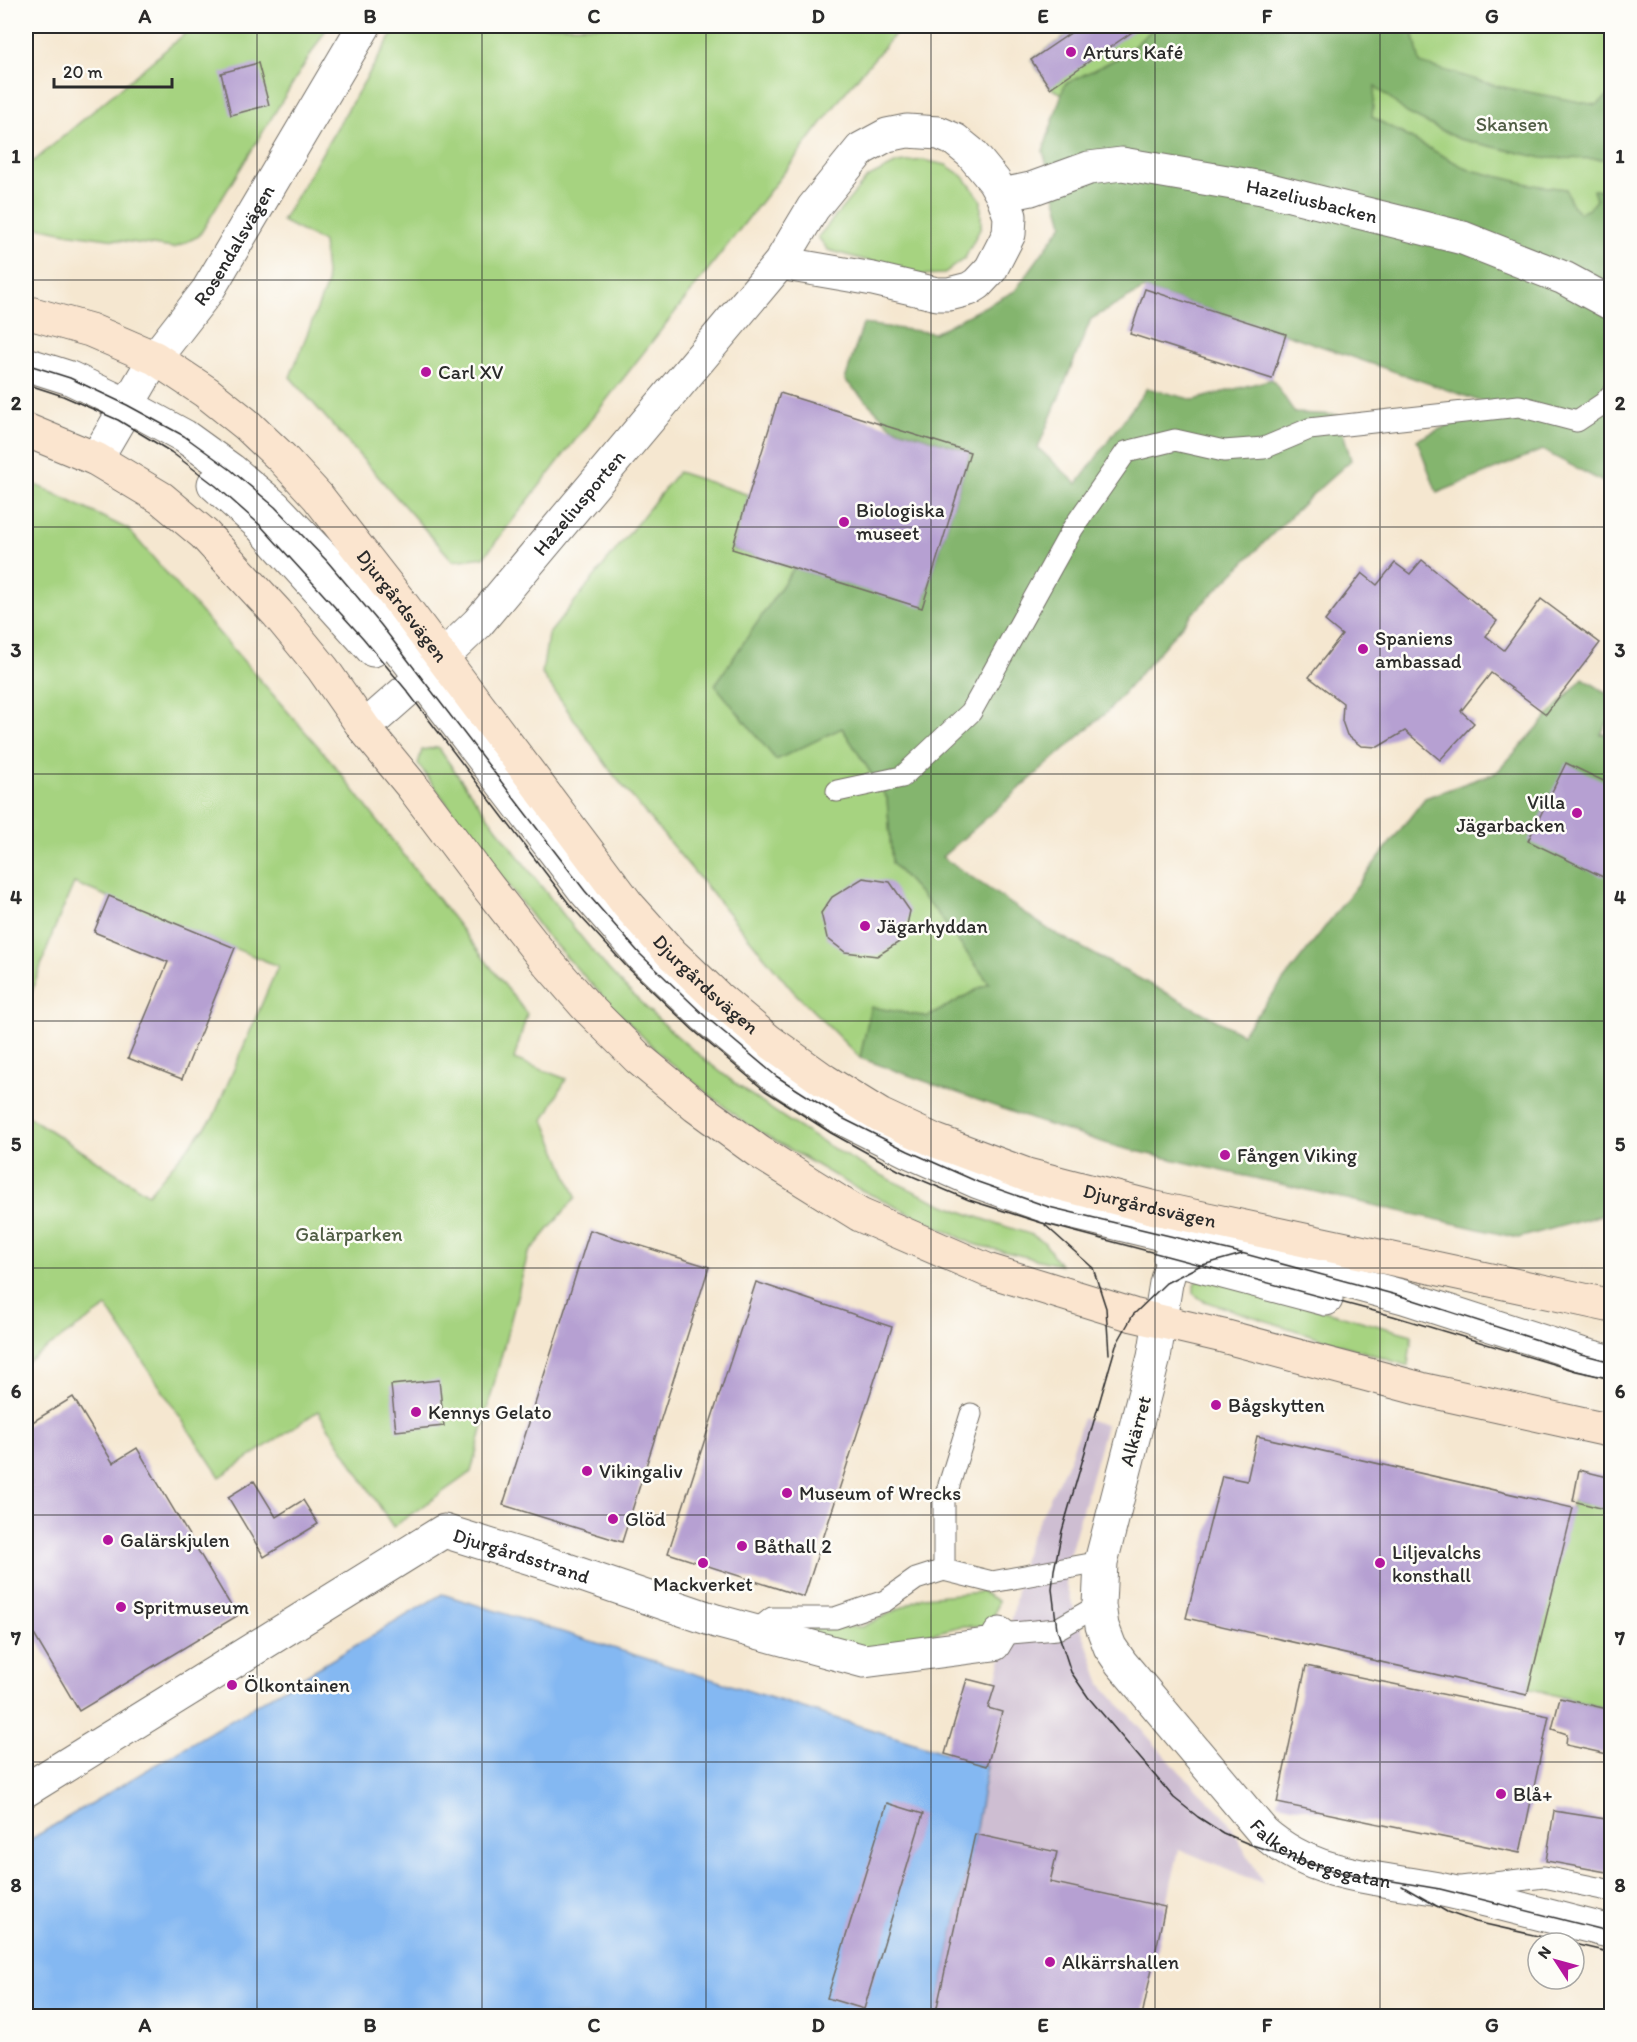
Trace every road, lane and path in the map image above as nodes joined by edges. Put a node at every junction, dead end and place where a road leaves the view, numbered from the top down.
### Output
1 (364, 26) edge
2 (1002, 195) junction
3 (780, 263) junction
4 (1611, 304) edge
5 (26, 312) edge
6 (155, 358) junction
7 (26, 364) edge
8 (26, 384) edge
9 (1611, 394) edge
10 (123, 413) junction
11 (26, 430) edge
12 (96, 459) junction
13 (424, 675) junction
14 (364, 728) junction
15 (837, 791) dead end
16 (1178, 1237) junction
17 (1611, 1306) edge
18 (1160, 1321) junction
19 (1611, 1362) edge
20 (1611, 1379) edge
21 (971, 1414) dead end
22 (1611, 1431) edge
23 (1101, 1562) junction
24 (944, 1570) junction
25 (1099, 1605) junction
26 (753, 1633) junction
27 (1000, 1634) joint
28 (1110, 1647) joint
29 (26, 1790) edge
30 (1440, 1889) junction
31 (1611, 1890) edge
32 (1611, 1932) edge

1 - 6 street, Rosendalsvägen
2 - 3 street, Hazeliusporten
2 - 3 street, Hazeliusporten
2 - 4 street, Hazeliusbacken
3 - 13 street, Hazeliusporten
5 - 6 street, Djurgårdsvägen
6 - 10 street, Rosendalsvägen
6 - 13 street, Djurgårdsvägen
7 - 10 street, Djurgårdsvägen
8 - 10 street, Djurgårdsvägen
9 - 15 lane
10 - 12 street, Rosendalsvägen
10 - 13 street, Djurgårdsvägen
11 - 12 street
12 - 14 street
13 - 14 street, Hazeliusporten
13 - 16 street, Djurgårdsvägen
13 - 16 street, Djurgårdsvägen
14 - 18 street
16 - 17 street, Djurgårdsvägen
16 - 18 street, Alkärret
16 - 19 street, Djurgårdsvägen
16 - 20 street, Djurgårdsvägen
18 - 22 street
18 - 23 street, Alkärret
21 - 24 lane
23 - 24 lane
23 - 25 street, Alkärret
24 - 26 lane
25 - 27 lane
25 - 28 street, Alkärret
26 - 27 street, Djurgårdsstrand
26 - 29 street, Djurgårdsstrand
28 - 30 street, Falkenbergsgatan
30 - 31 lane
30 - 32 street, Falkenbergsgatan

